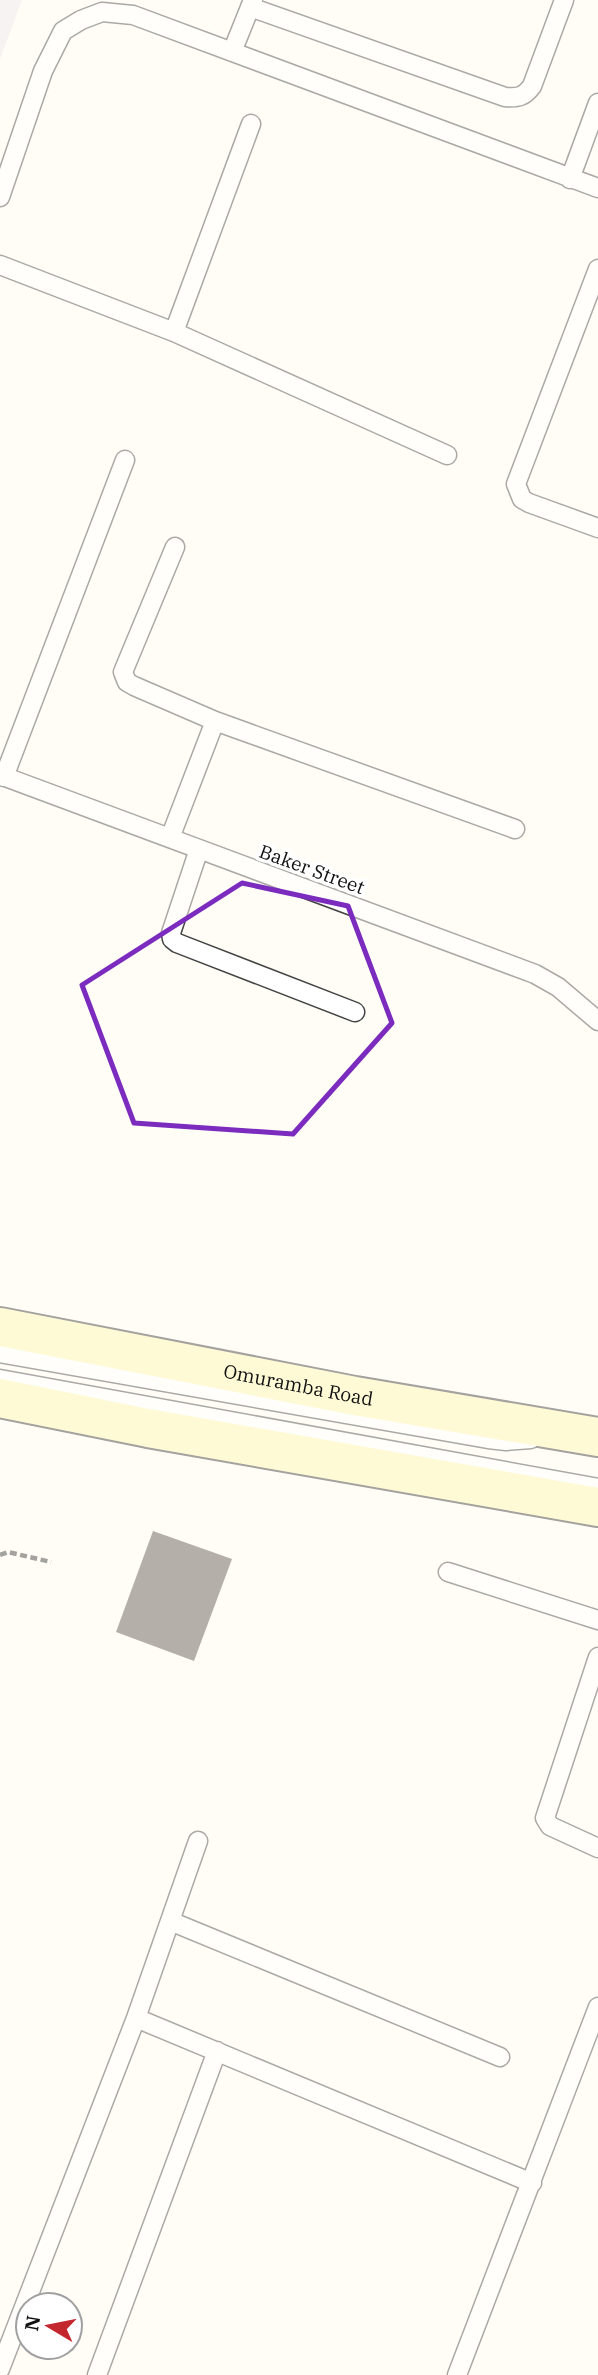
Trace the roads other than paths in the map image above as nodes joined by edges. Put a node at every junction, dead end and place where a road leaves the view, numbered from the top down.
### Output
1 (564, 0) edge
2 (251, 4) edge
3 (232, 52) junction
4 (598, 103) edge
5 (251, 124) dead end
6 (570, 179) junction
7 (598, 188) edge
8 (0, 197) edge
9 (0, 265) edge
10 (598, 269) edge
11 (174, 332) junction
12 (447, 455) dead end
13 (125, 460) dead end
14 (598, 528) edge
15 (175, 547) dead end
16 (215, 721) junction
17 (2, 776) edge
18 (515, 829) dead end
19 (170, 838) junction
20 (200, 849) junction
21 (355, 1012) dead end
22 (598, 1021) edge
23 (0, 1327) edge
24 (0, 1353) edge
25 (0, 1379) edge
26 (0, 1398) edge
27 (559, 1431) junction
28 (598, 1437) edge
29 (598, 1488) edge
30 (598, 1507) edge
31 (448, 1573) dead end
32 (598, 1620) edge
33 (596, 1667) edge
34 (198, 1841) dead end
35 (598, 1848) edge
36 (170, 1921) junction
37 (598, 2007) edge
38 (136, 2018) junction
39 (217, 2051) junction
40 (500, 2057) dead end
41 (532, 2183) junction
42 (0, 2369) edge
43 (97, 2375) edge
44 (457, 2375) edge

1 - 2 lane
2 - 3 lane
3 - 6 lane
3 - 8 lane
4 - 6 lane
5 - 11 lane
6 - 7 lane
9 - 11 lane
10 - 14 lane
11 - 12 lane
13 - 17 lane
15 - 16 lane
16 - 18 lane
16 - 19 lane
17 - 19 lane, Baker Street
19 - 20 lane, Baker Street
20 - 21 lane
20 - 22 lane, Baker Street
23 - 27 main road, Omuramba Road
24 - 27 lane
25 - 29 lane
26 - 30 main road
27 - 28 main road, Omuramba Road
31 - 32 lane
33 - 35 lane
34 - 36 lane
36 - 38 lane
36 - 40 lane
37 - 41 lane
38 - 39 lane
38 - 42 lane
39 - 41 lane
39 - 43 lane
41 - 44 lane

